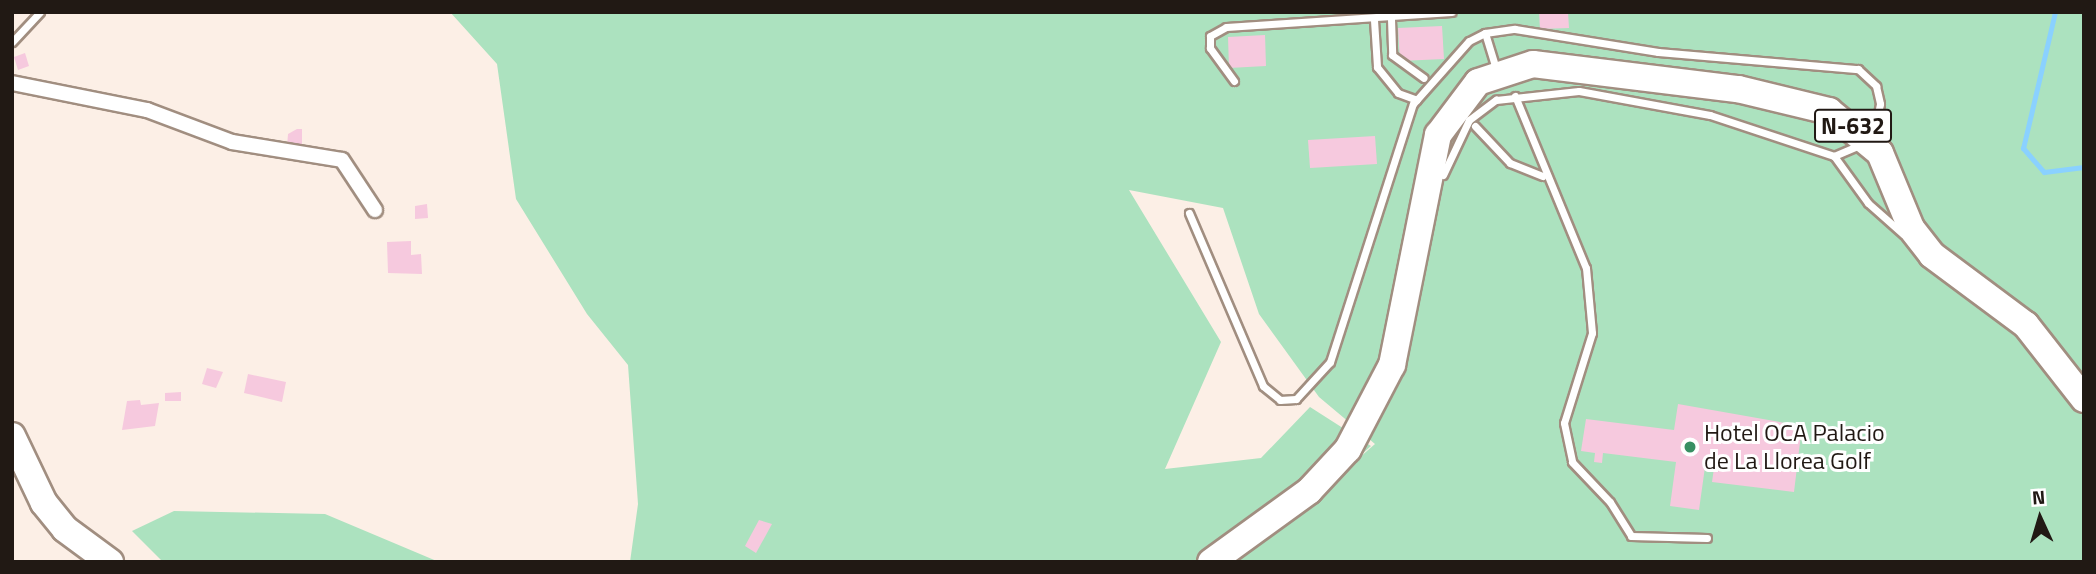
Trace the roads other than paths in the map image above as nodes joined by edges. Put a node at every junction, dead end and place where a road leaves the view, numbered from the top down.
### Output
1 (40, 12) edge
2 (1452, 12) edge
3 (1391, 19) junction
4 (1374, 20) junction
5 (1485, 33) junction
6 (12, 41) edge
7 (1497, 72) junction
8 (1424, 78) dead end
9 (1234, 81) dead end
10 (12, 83) edge
11 (1515, 96) junction
12 (1417, 100) junction
13 (1475, 126) dead end
14 (1874, 132) dead end
15 (1861, 145) dead end
16 (1834, 156) junction
17 (1543, 176) junction
18 (375, 210) dead end
19 (1189, 213) dead end
20 (1416, 229) junction
21 (1923, 243) junction
22 (2084, 399) edge
23 (12, 436) edge
24 (1707, 538) dead end
25 (110, 562) edge
26 (1212, 562) edge

1 - 6 lane
2 - 3 lane
3 - 4 lane
3 - 8 lane
4 - 9 lane
4 - 12 lane
5 - 7 lane
5 - 12 lane
5 - 14 lane
7 - 20 highway, N-632
7 - 21 highway, N-632
10 - 18 street
11 - 16 lane
11 - 17 lane
11 - 20 lane
12 - 19 lane
13 - 17 lane
15 - 16 lane
16 - 21 lane
17 - 24 lane
20 - 26 highway, N-632
21 - 22 highway, N-632
23 - 25 highway

